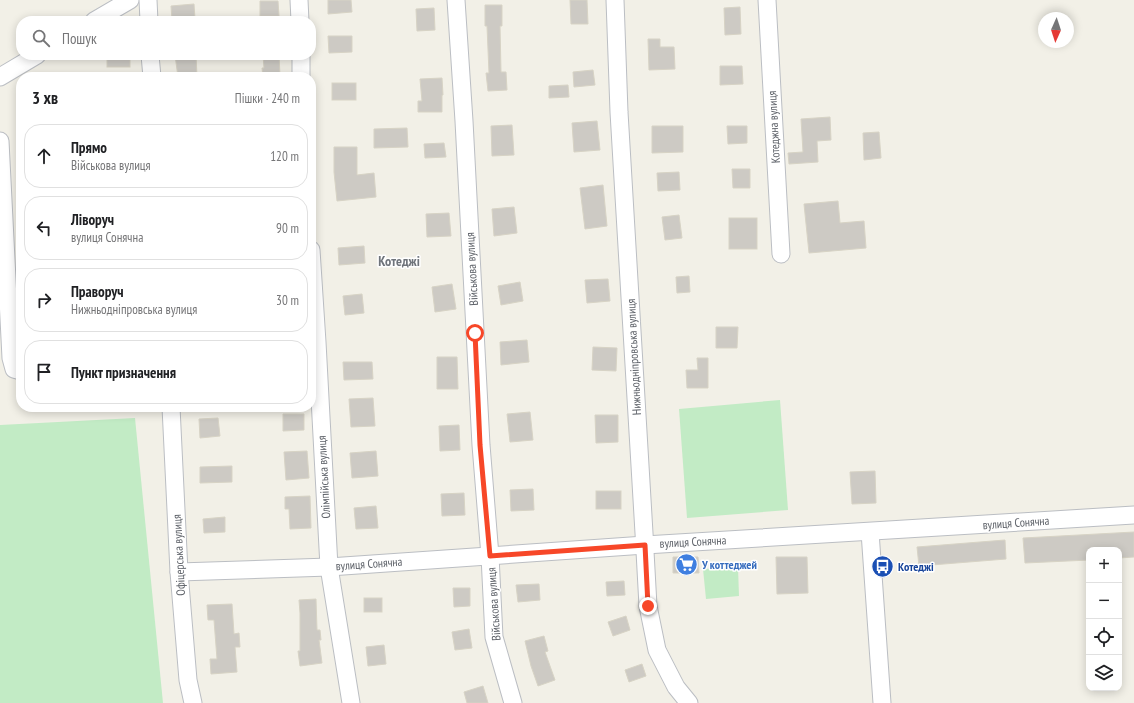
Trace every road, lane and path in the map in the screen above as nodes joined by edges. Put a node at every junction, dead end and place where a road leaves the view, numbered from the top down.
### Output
1 (130, 0) edge
2 (148, 0) edge
3 (299, 0) edge
4 (456, 0) edge
5 (614, 0) edge
6 (767, 0) edge
7 (103, 16) edge
8 (149, 16) edge
9 (300, 16) edge
10 (29, 60) edge
11 (150, 60) edge
12 (301, 60) edge
13 (152, 72) edge
14 (301, 72) edge
15 (0, 77) edge
16 (0, 141) edge
17 (782, 254) dead end
18 (316, 327) edge
19 (16, 370) edge
20 (171, 412) edge
21 (1134, 515) edge
22 (870, 532) junction
23 (645, 545) junction
24 (490, 556) junction
25 (329, 567) junction
26 (180, 572) junction
27 (193, 703) edge
28 (351, 703) edge
29 (513, 703) edge
30 (689, 703) edge
31 (882, 703) edge

1 - 7 street
2 - 8 street
3 - 9 street
4 - 24 street, Військова вулиця
5 - 23 street, Нижньодніпровська вулиця
6 - 17 street, Котеджна вулиця
10 - 15 street
11 - 13 street
12 - 14 street
16 - 19 street
18 - 25 street, Олімпійська вулиця
20 - 26 street, Офіцерська вулиця
21 - 22 street, вулиця Сонячна
22 - 23 street, вулиця Сонячна
22 - 31 street
23 - 24 street, вулиця Сонячна
23 - 30 street, Нижньодніпровська вулиця
24 - 25 street, вулиця Сонячна
24 - 29 street, Військова вулиця
25 - 26 street, вулиця Сонячна
25 - 28 street, Олімпійська вулиця
26 - 27 street, Офіцерська вулиця

